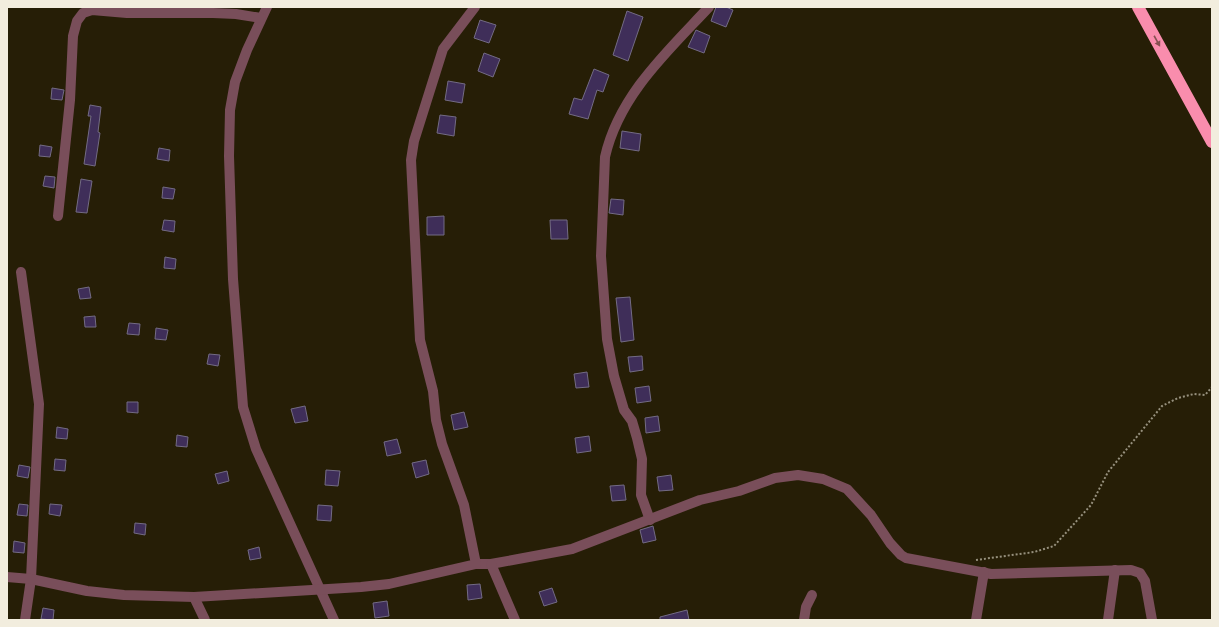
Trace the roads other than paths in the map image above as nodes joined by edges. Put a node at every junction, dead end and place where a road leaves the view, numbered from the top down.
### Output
1 (267, 7) edge
2 (475, 7) edge
3 (709, 7) edge
4 (1138, 7) edge
5 (261, 18) junction
6 (1212, 142) edge
7 (58, 216) dead end
8 (22, 272) dead end
9 (650, 520) junction
10 (476, 564) junction
11 (491, 564) junction
12 (1115, 570) junction
13 (984, 572) junction
14 (7, 577) edge
15 (30, 580) junction
16 (321, 589) junction
17 (812, 595) dead end
18 (194, 597) junction
19 (25, 620) edge
20 (205, 620) edge
21 (334, 620) edge
22 (515, 620) edge
23 (804, 620) edge
24 (976, 620) edge
25 (1108, 620) edge
26 (1152, 620) edge

1 - 5 street
2 - 10 street
3 - 9 street
4 -> 6 highway
5 - 7 street
5 - 16 street
8 - 15 street
9 - 11 street
9 - 13 street
10 - 11 street
10 - 16 street
11 - 22 street
12 - 13 street
12 - 25 street
12 - 26 street
13 - 24 street
14 - 15 street
15 - 18 street
15 - 19 street
16 - 18 street
16 - 21 street
17 - 23 street
18 - 20 street

